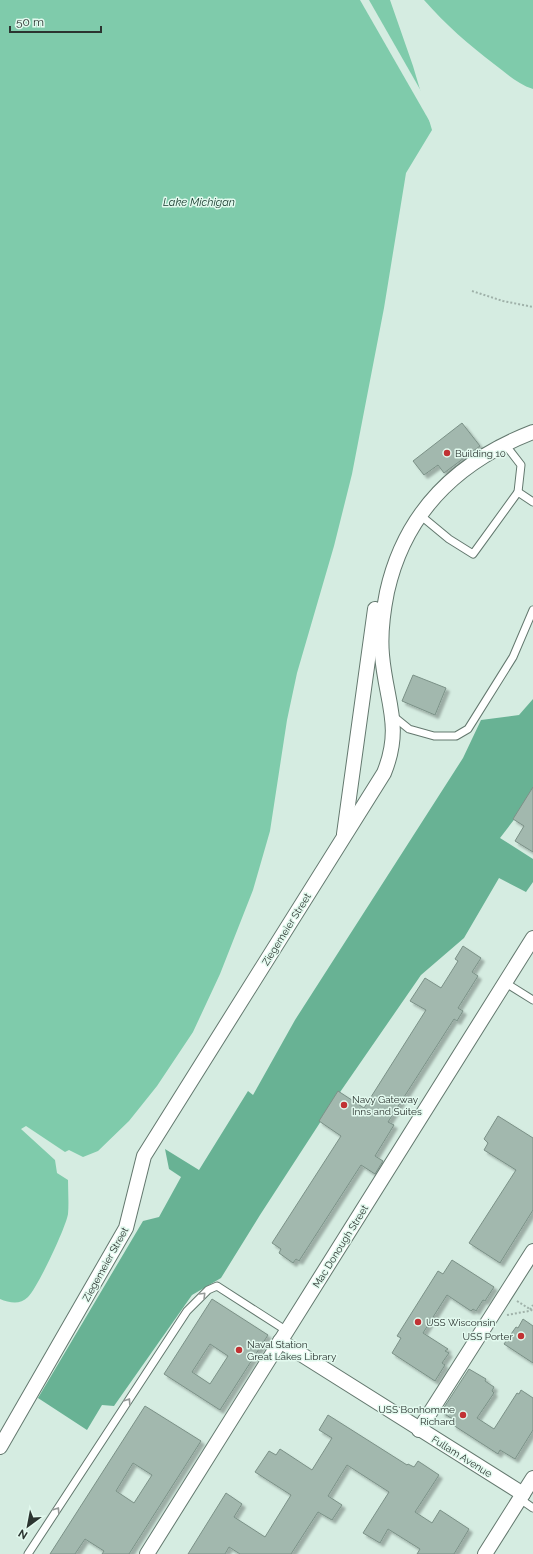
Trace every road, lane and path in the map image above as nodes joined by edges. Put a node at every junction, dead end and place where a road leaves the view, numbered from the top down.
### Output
1 (472, 291) dead end
2 (533, 306) edge
3 (533, 432) edge
4 (504, 443) junction
5 (518, 492) junction
6 (533, 502) edge
7 (420, 515) junction
8 (398, 557) junction
9 (533, 610) edge
10 (393, 716) junction
11 (343, 839) junction
12 (533, 938) edge
13 (504, 982) junction
14 (533, 1000) edge
15 (533, 1251) edge
16 (506, 1294) junction
17 (533, 1305) edge
18 (532, 1310) edge
19 (490, 1318) junction
20 (283, 1336) junction
21 (420, 1430) junction
22 (0, 1447) edge
23 (533, 1478) edge
24 (521, 1497) junction
25 (533, 1508) edge
26 (28, 1554) edge
27 (147, 1554) edge
28 (485, 1554) edge

1 - 2 path
3 - 4 street, Ziegemeier Street
4 - 5 lane
4 - 7 street, Ziegemeier Street
5 - 6 lane
5 - 7 lane
7 - 8 street, Ziegemeier Street
8 - 10 street, Ziegemeier Street
8 - 11 street
9 - 10 lane
10 - 11 street, Ziegemeier Street
11 - 22 street, Ziegemeier Street
12 - 13 street, Mac Donough Street
13 - 14 lane
13 - 20 street, Mac Donough Street
15 - 16 street
16 - 18 path
16 - 19 street
17 - 18 path
18 - 19 path
19 - 21 street
20 - 21 street, Fullam Avenue
26 -> 20 lane
20 - 27 street, Mac Donough Street
21 - 24 street, Fullam Avenue
23 - 24 street
24 - 25 lane
24 - 28 street

